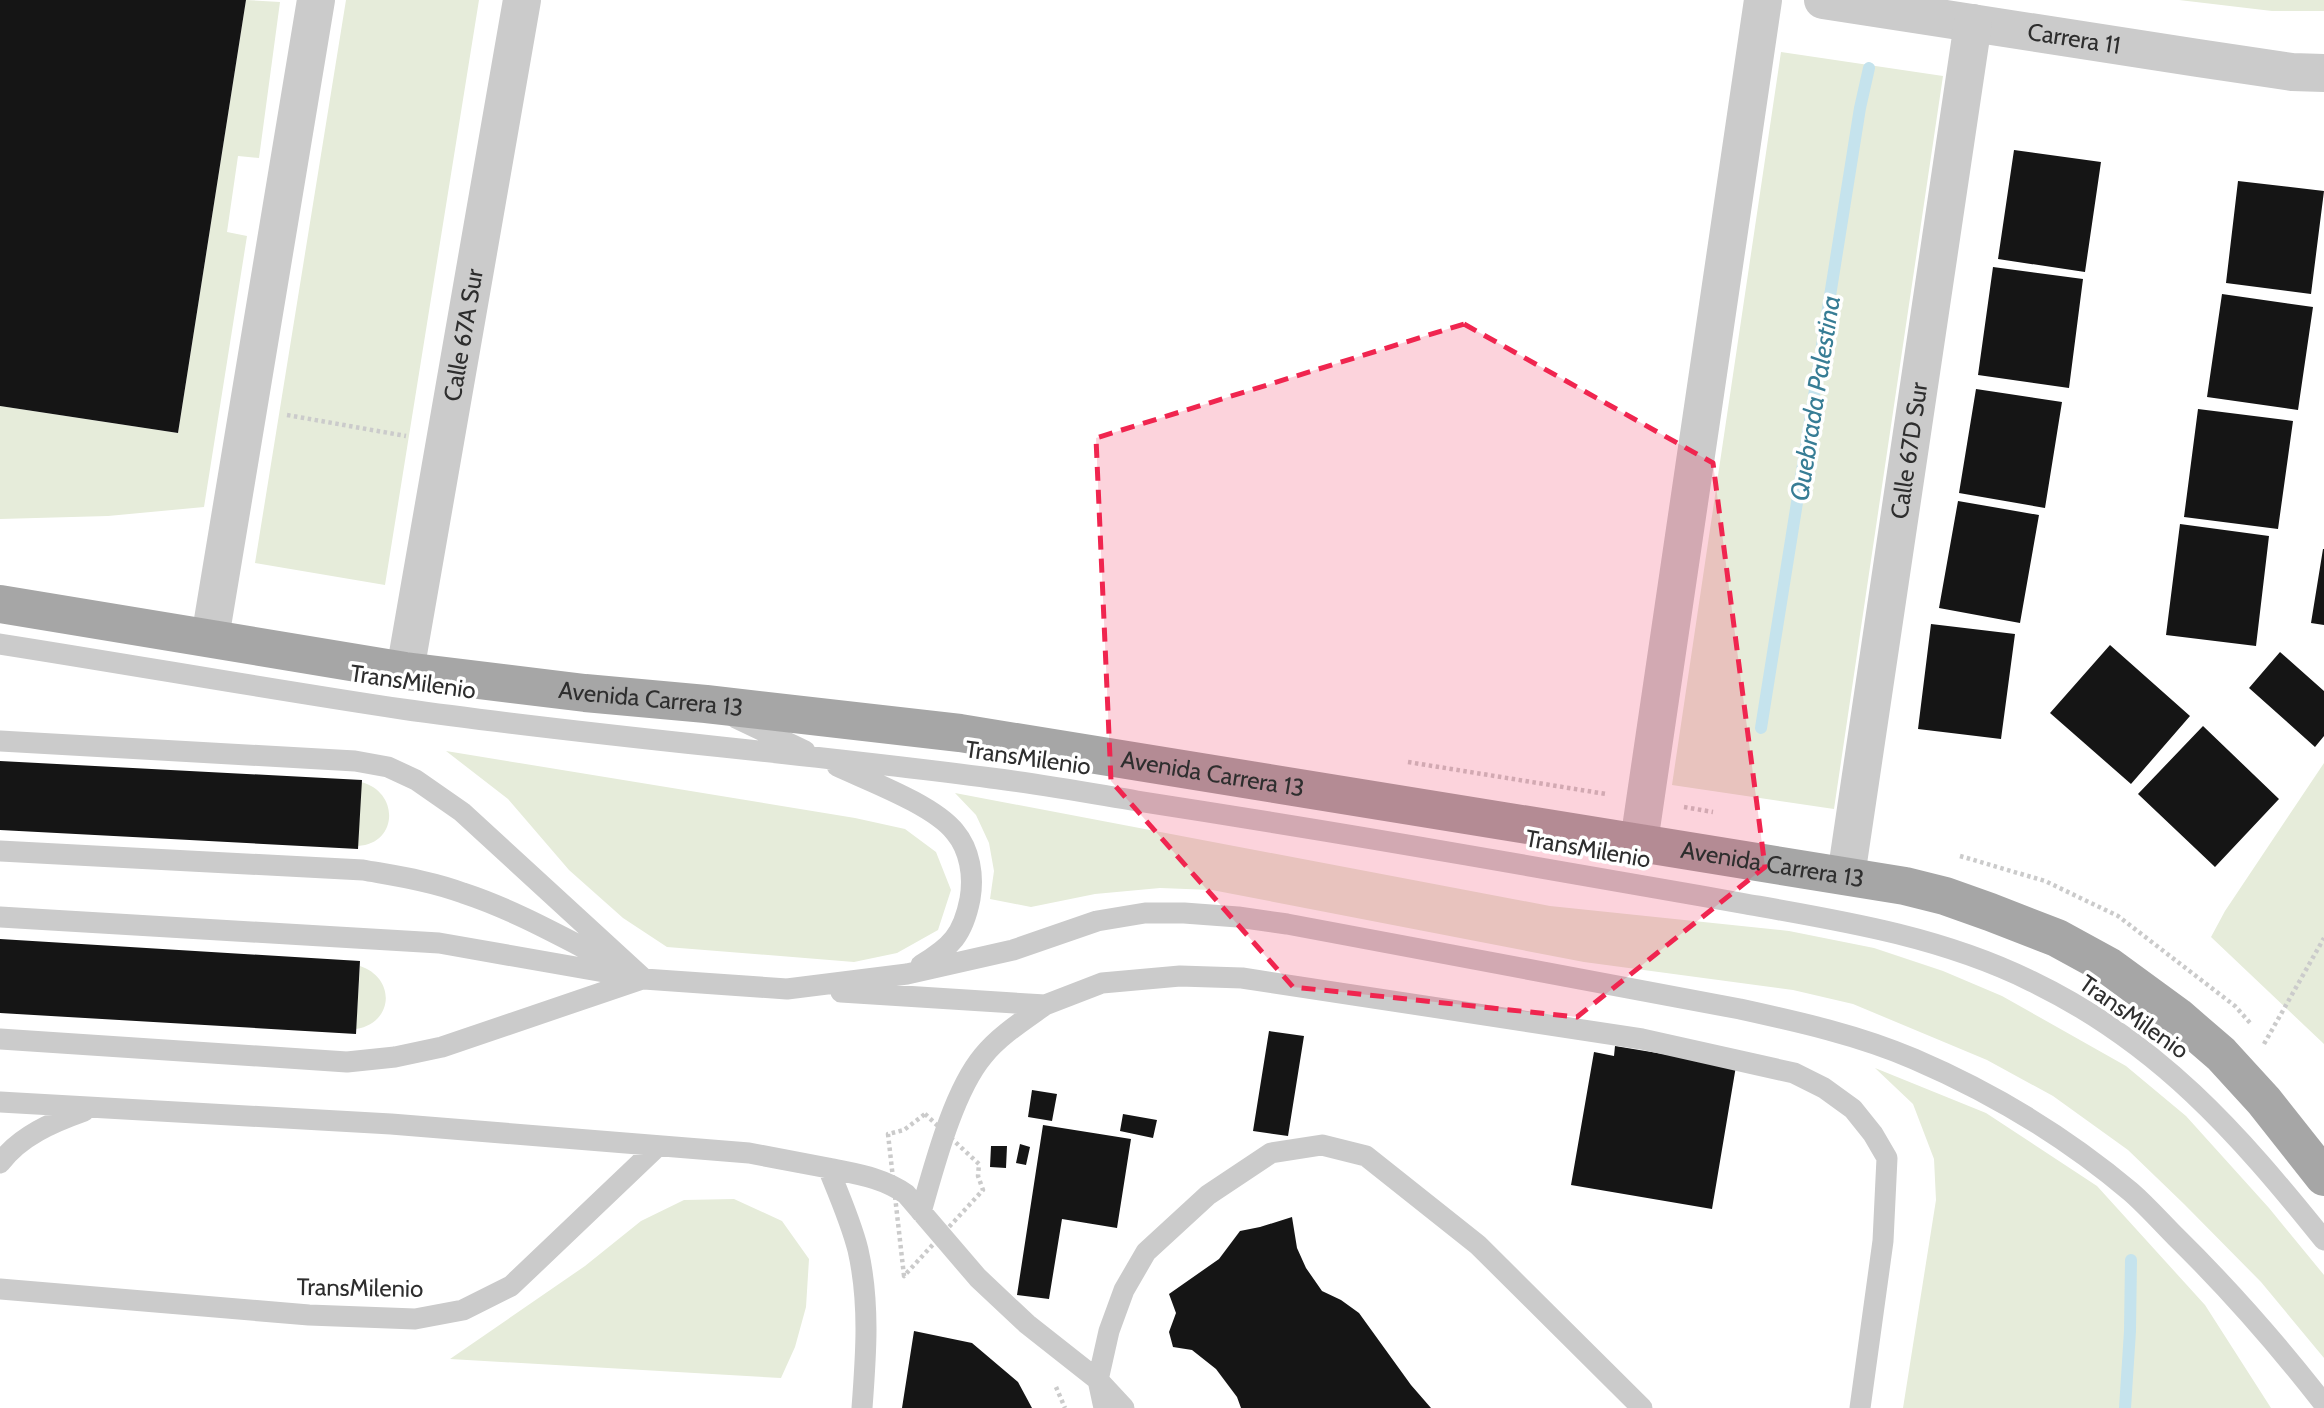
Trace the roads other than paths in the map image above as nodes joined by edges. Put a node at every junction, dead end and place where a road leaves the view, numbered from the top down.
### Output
1 (316, 0) edge
2 (522, 0) edge
3 (1763, 0) edge
4 (1823, 0) edge
5 (1973, 23) junction
6 (2324, 73) edge
7 (0, 604) edge
8 (210, 638) junction
9 (0, 644) edge
10 (405, 671) junction
11 (706, 704) junction
12 (0, 741) edge
13 (820, 758) junction
14 (1639, 842) junction
15 (0, 851) edge
16 (1846, 876) junction
17 (0, 917) edge
18 (907, 974) junction
19 (644, 979) junction
20 (787, 989) junction
21 (1045, 1004) junction
22 (0, 1039) edge
23 (0, 1102) edge
24 (93, 1107) junction
25 (657, 1146) junction
26 (0, 1163) edge
27 (828, 1168) junction
28 (2324, 1177) edge
29 (921, 1212) junction
30 (2324, 1240) edge
31 (0, 1289) edge
32 (1098, 1380) junction
33 (2323, 1404) edge
34 (862, 1408) edge
35 (1104, 1408) edge
36 (1124, 1408) edge
37 (1642, 1408) edge
38 (1860, 1408) edge

1 - 8 street
2 - 10 street, Calle 67A Sur
3 - 14 street
4 - 5 street, Carrera 11
5 - 6 street, Carrera 11
5 - 16 street, Calle 67D Sur
7 - 8 main road, Avenida Carrera 13
8 - 10 main road, Avenida Carrera 13
9 - 13 lane, TransMilenio
10 - 11 main road, Avenida Carrera 13
11 - 13 lane, TransMilenio
11 - 14 main road, Avenida Carrera 13
12 - 19 lane
13 - 18 lane, TransMilenio
13 - 30 lane, TransMilenio
14 - 16 main road, Avenida Carrera 13
15 - 19 lane, TransMilenio
16 - 28 main road, Avenida Carrera 13
17 - 19 lane, TransMilenio
18 - 20 lane, TransMilenio
18 - 33 lane, TransMilenio
19 - 20 lane, TransMilenio
19 - 22 lane, TransMilenio
20 - 21 lane, TransMilenio
21 - 29 lane, TransMilenio
21 - 38 lane, TransMilenio
23 - 24 lane
24 - 25 lane
24 - 26 lane
25 - 27 lane
25 - 31 lane, TransMilenio
27 - 29 lane
27 - 34 lane
29 - 32 lane
32 - 35 lane
32 - 36 lane
32 - 37 lane

